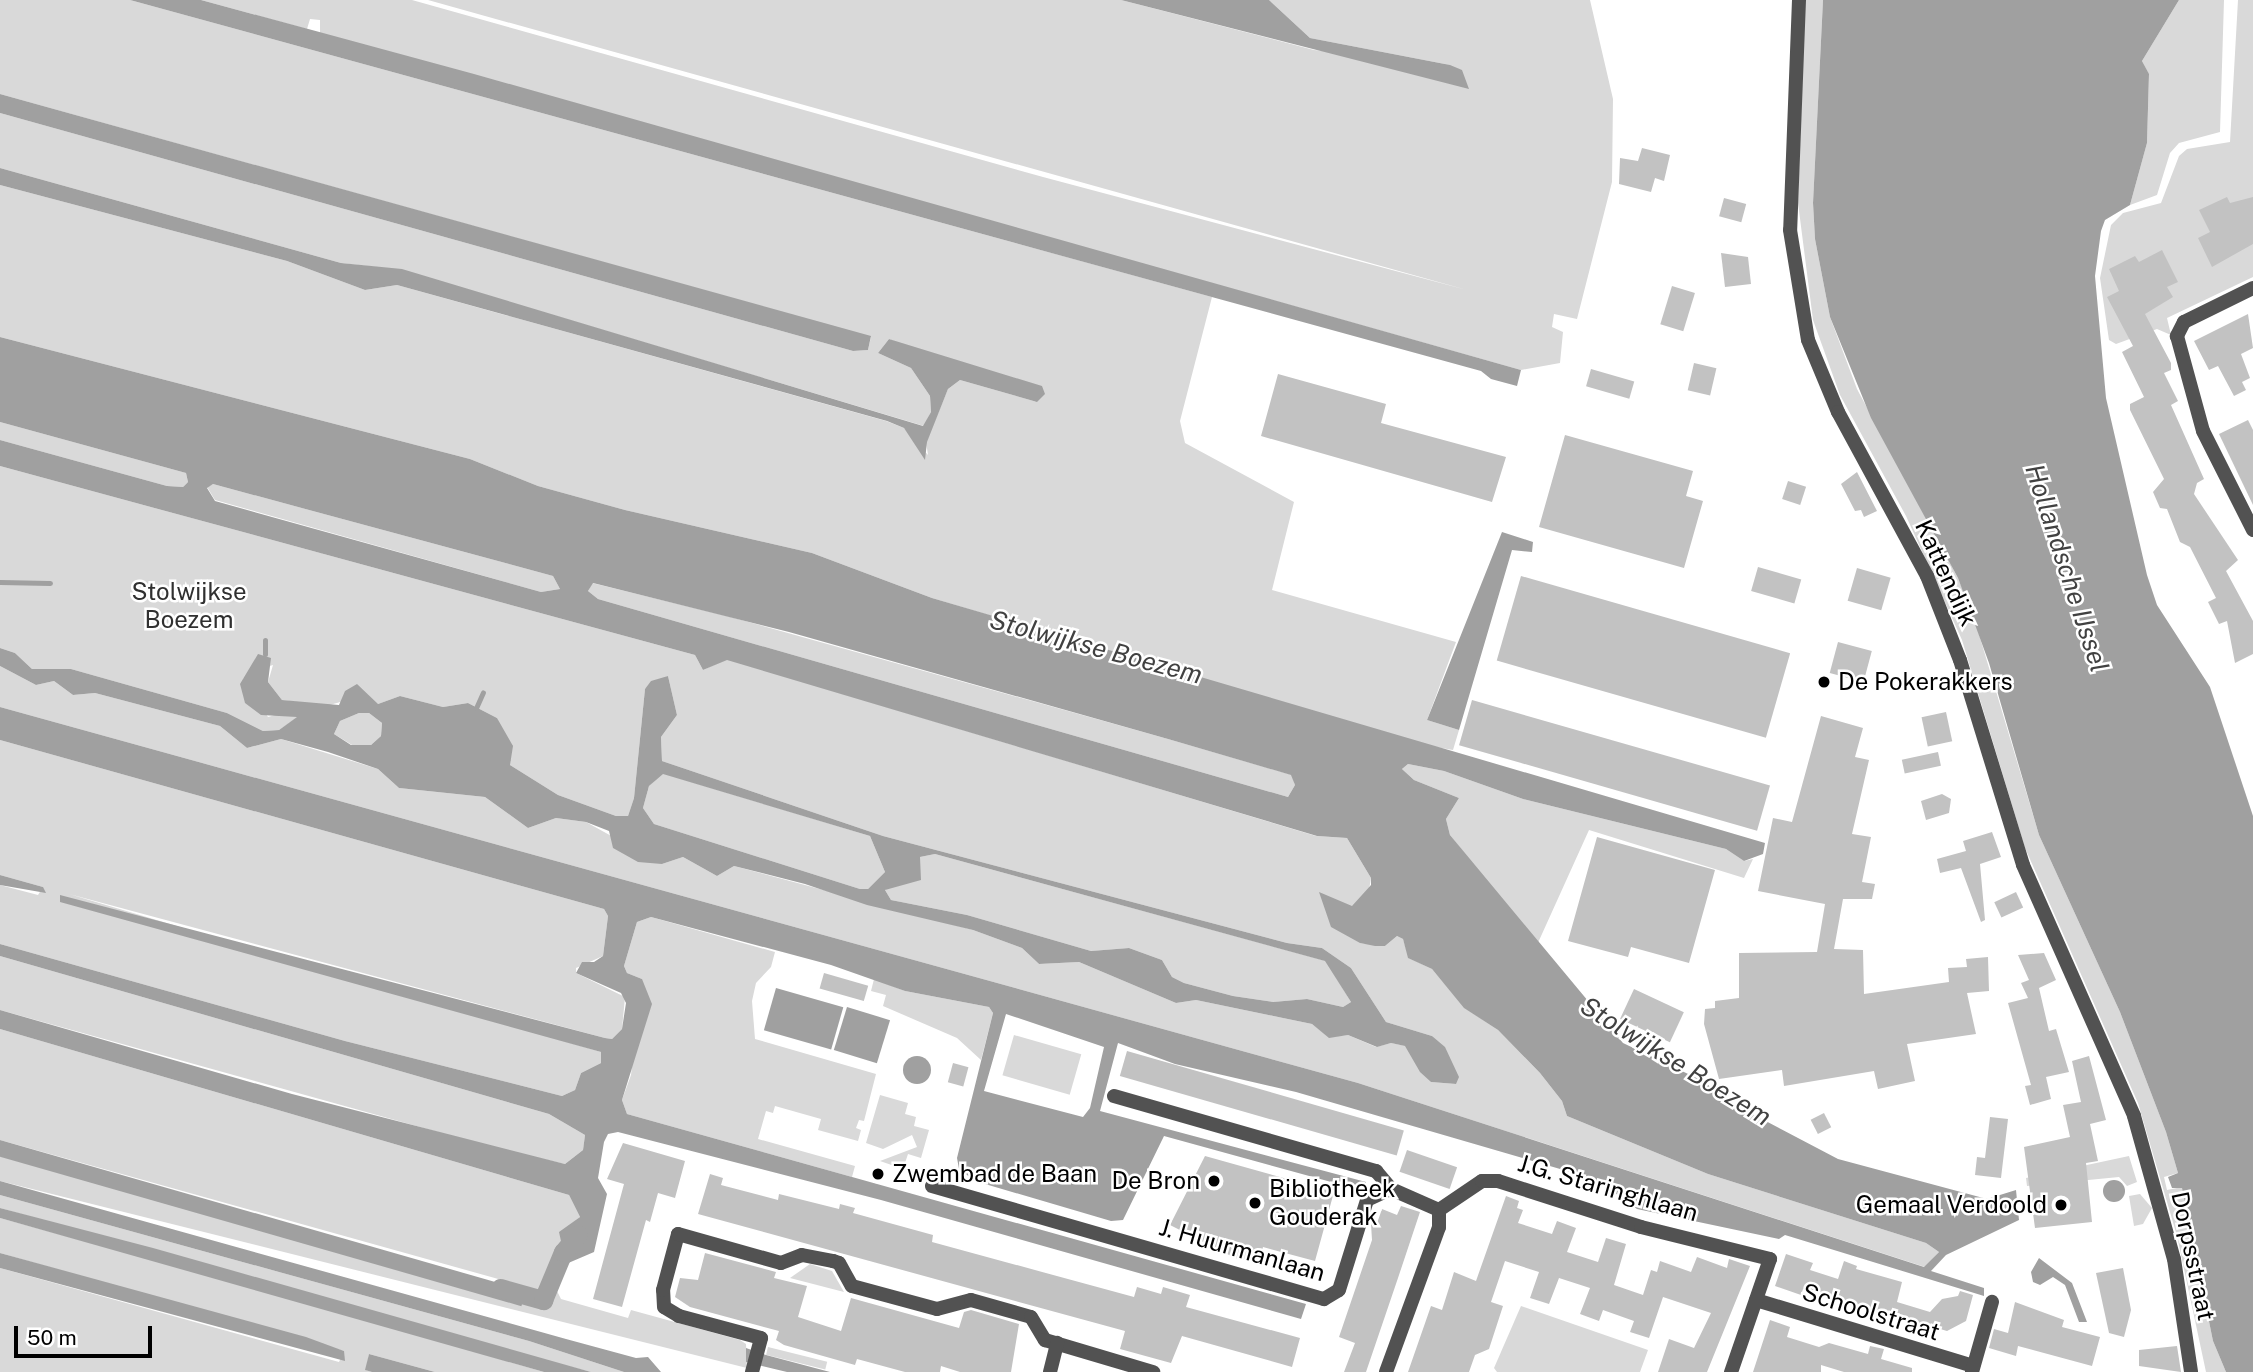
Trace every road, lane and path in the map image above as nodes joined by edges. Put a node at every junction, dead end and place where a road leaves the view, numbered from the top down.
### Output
1 (1799, 0) edge
2 (2253, 288) edge
3 (2253, 530) edge
4 (1114, 1096) dead end
5 (2145, 1152) joint
6 (932, 1186) dead end
7 (1391, 1189) junction
8 (1439, 1210) junction
9 (1756, 1300) junction
10 (1992, 1301) dead end
11 (1057, 1343) junction
12 (1972, 1369) edge
13 (752, 1372) edge
14 (1050, 1372) edge
15 (1153, 1372) edge
16 (1386, 1372) edge
17 (1731, 1372) edge
18 (2191, 1372) edge

1 - 5 street, Kattendijk
2 - 3 street
4 - 7 street
5 - 18 street, Dorpsstraat
6 - 7 street, J. Huurmanlaan
7 - 8 street
8 - 9 street, J.G. Staringhlaan
8 - 16 street
9 - 12 street, Schoolstraat
9 - 17 street
10 - 12 street
11 - 13 street
11 - 14 street
11 - 15 street

